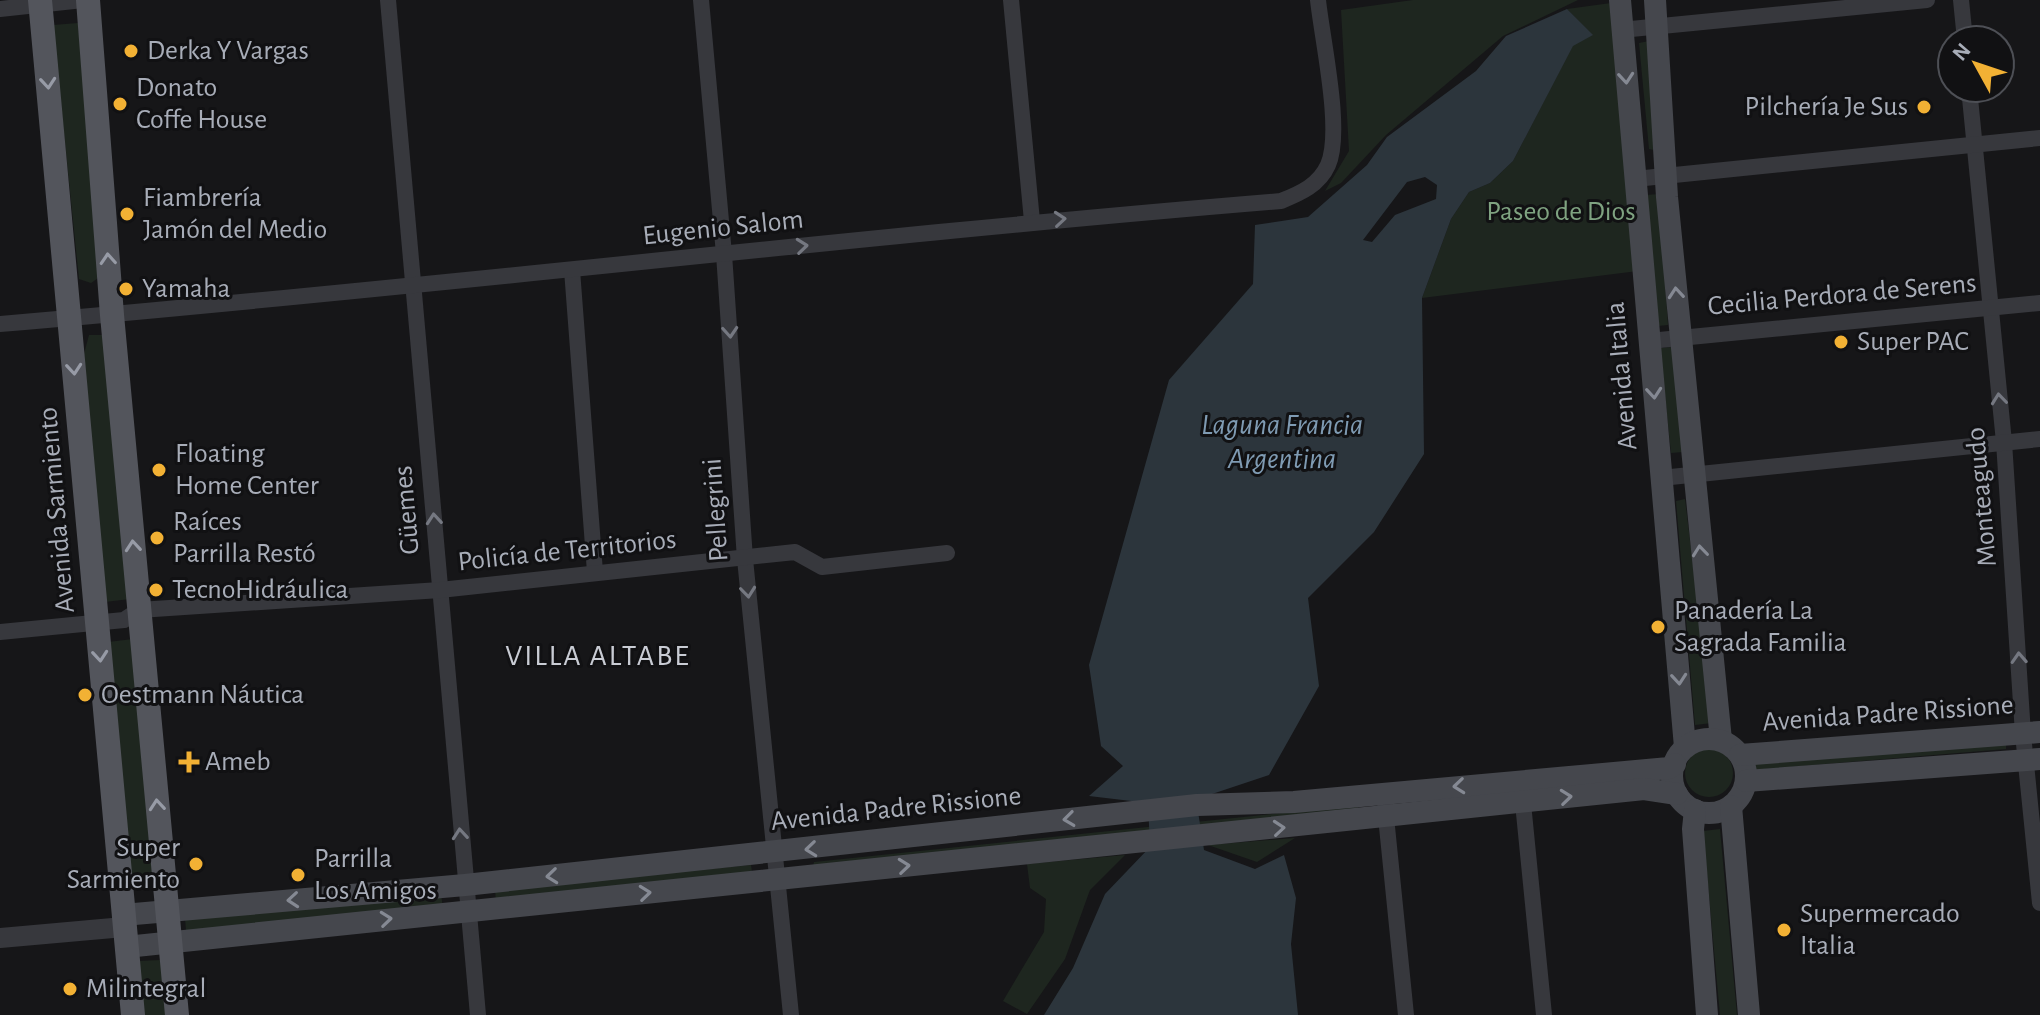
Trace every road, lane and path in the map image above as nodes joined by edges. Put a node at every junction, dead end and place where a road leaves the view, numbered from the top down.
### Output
1 (86, 0) edge
2 (388, 0) edge
3 (701, 0) edge
4 (1011, 0) edge
5 (1318, 0) edge
6 (1620, 0) edge
7 (1655, 0) edge
8 (1927, 0) edge
9 (1961, 0) edge
10 (41, 2) edge
11 (0, 9) edge
12 (1963, 24) edge
13 (1658, 28) junction
14 (1621, 30) junction
15 (1970, 104) edge
16 (2040, 138) edge
17 (1974, 146) junction
18 (1665, 177) junction
19 (1635, 179) junction
20 (1032, 221) junction
21 (724, 254) junction
22 (572, 270) junction
23 (414, 286) junction
24 (2040, 303) edge
25 (1989, 308) junction
26 (112, 315) junction
27 (69, 318) junction
28 (0, 324) edge
29 (1680, 336) junction
30 (1649, 341) junction
31 (2040, 439) edge
32 (2004, 442) junction
33 (1692, 474) junction
34 (1661, 478) junction
35 (947, 553) dead end
36 (745, 559) junction
37 (595, 572) junction
38 (440, 590) junction
39 (139, 610) junction
40 (97, 623) junction
41 (0, 632) edge
42 (2032, 733) edge
43 (1721, 740) junction
44 (1740, 755) junction
45 (1680, 756) junction
46 (2033, 760) edge
47 (1521, 779) junction
48 (1746, 781) junction
49 (1383, 794) junction
50 (1677, 794) junction
51 (1523, 802) junction
52 (1731, 806) junction
53 (1695, 810) junction
54 (1387, 818) junction
55 (776, 852) junction
56 (778, 880) junction
57 (465, 885) junction
58 (2040, 903) edge
59 (166, 911) junction
60 (468, 911) junction
61 (125, 929) junction
62 (0, 938) edge
63 (169, 940) junction
64 (133, 1015) edge
65 (177, 1015) edge
66 (478, 1015) edge
67 (791, 1015) edge
68 (1406, 1015) edge
69 (1544, 1015) edge
70 (1707, 1015) edge
71 (1749, 1015) edge

1 - 10 street
26 -> 1 main road
2 - 23 street, Güemes
3 - 21 street, Pellegrini
4 - 20 street
20 -> 5 street, Eugenio Salom
6 - 14 main road, Avenida Italia
7 - 13 main road
8 - 13 street
9 - 12 street
10 - 11 street
10 -> 27 main road, Avenida Sarmiento
13 - 14 street
13 - 18 main road
14 -> 19 main road, Avenida Italia
15 - 17 street, Monteagudo
16 - 17 street
17 - 18 street
17 - 25 street, Monteagudo
18 - 19 street
29 -> 18 main road
19 - 30 main road, Avenida Italia
21 -> 20 street, Eugenio Salom
21 - 22 street, Eugenio Salom
21 -> 36 street, Pellegrini
22 - 23 street, Eugenio Salom
22 - 37 street
23 - 26 street, Eugenio Salom
38 -> 23 street, Güemes
24 - 25 street, Cecilia Perdora de Serens
25 - 29 street, Cecilia Perdora de Serens
32 -> 25 street, Monteagudo
26 - 27 street, Eugenio Salom
39 -> 26 main road
27 - 28 street, Eugenio Salom
27 -> 40 main road, Avenida Sarmiento
29 - 30 street, Cecilia Perdora de Serens
29 - 33 main road
30 -> 34 main road, Avenida Italia
31 - 32 street
32 - 33 street
42 -> 32 street, Monteagudo
33 - 34 street
43 -> 33 main road
34 -> 45 main road, Avenida Italia
35 - 36 street, Policía de Territorios
36 - 37 street, Policía de Territorios
36 -> 55 street, Pellegrini
37 - 38 street, Policía de Territorios
38 - 39 street, Policía de Territorios
57 -> 38 street, Güemes
39 - 40 street, Policía de Territorios
59 -> 39 main road
40 - 41 street, Policía de Territorios
40 -> 61 main road, Avenida Sarmiento
42 - 44 main road, Avenida Padre Rissione
42 - 46 street, Monteagudo
43 - 44 main road
43 - 45 main road
44 - 48 main road
45 - 47 main road, Avenida Padre Rissione
45 - 50 main road
46 - 48 main road, Avenida Padre Rissione
46 - 58 street, Monteagudo
47 -> 49 main road, Avenida Padre Rissione
47 - 51 street
48 - 52 main road
49 - 54 street
49 -> 55 main road, Avenida Padre Rissione
51 -> 50 main road, Avenida Padre Rissione
50 - 53 main road
51 - 54 main road, Avenida Padre Rissione
51 - 69 street
52 - 53 main road
52 - 71 main road
53 - 70 main road
56 -> 54 main road, Avenida Padre Rissione
54 - 68 street
55 - 56 street, Pellegrini
55 -> 57 main road, Avenida Padre Rissione
60 -> 56 main road, Avenida Padre Rissione
56 - 67 street, Pellegrini
57 -> 59 main road, Avenida Padre Rissione
57 - 60 street, Güemes
59 - 61 main road, Avenida Padre Rissione
59 - 63 main road
63 -> 60 main road, Avenida Padre Rissione
60 - 66 street, Güemes
61 - 62 street
61 - 63 main road, Avenida Padre Rissione
61 - 64 main road, Avenida Sarmiento
63 - 65 main road

